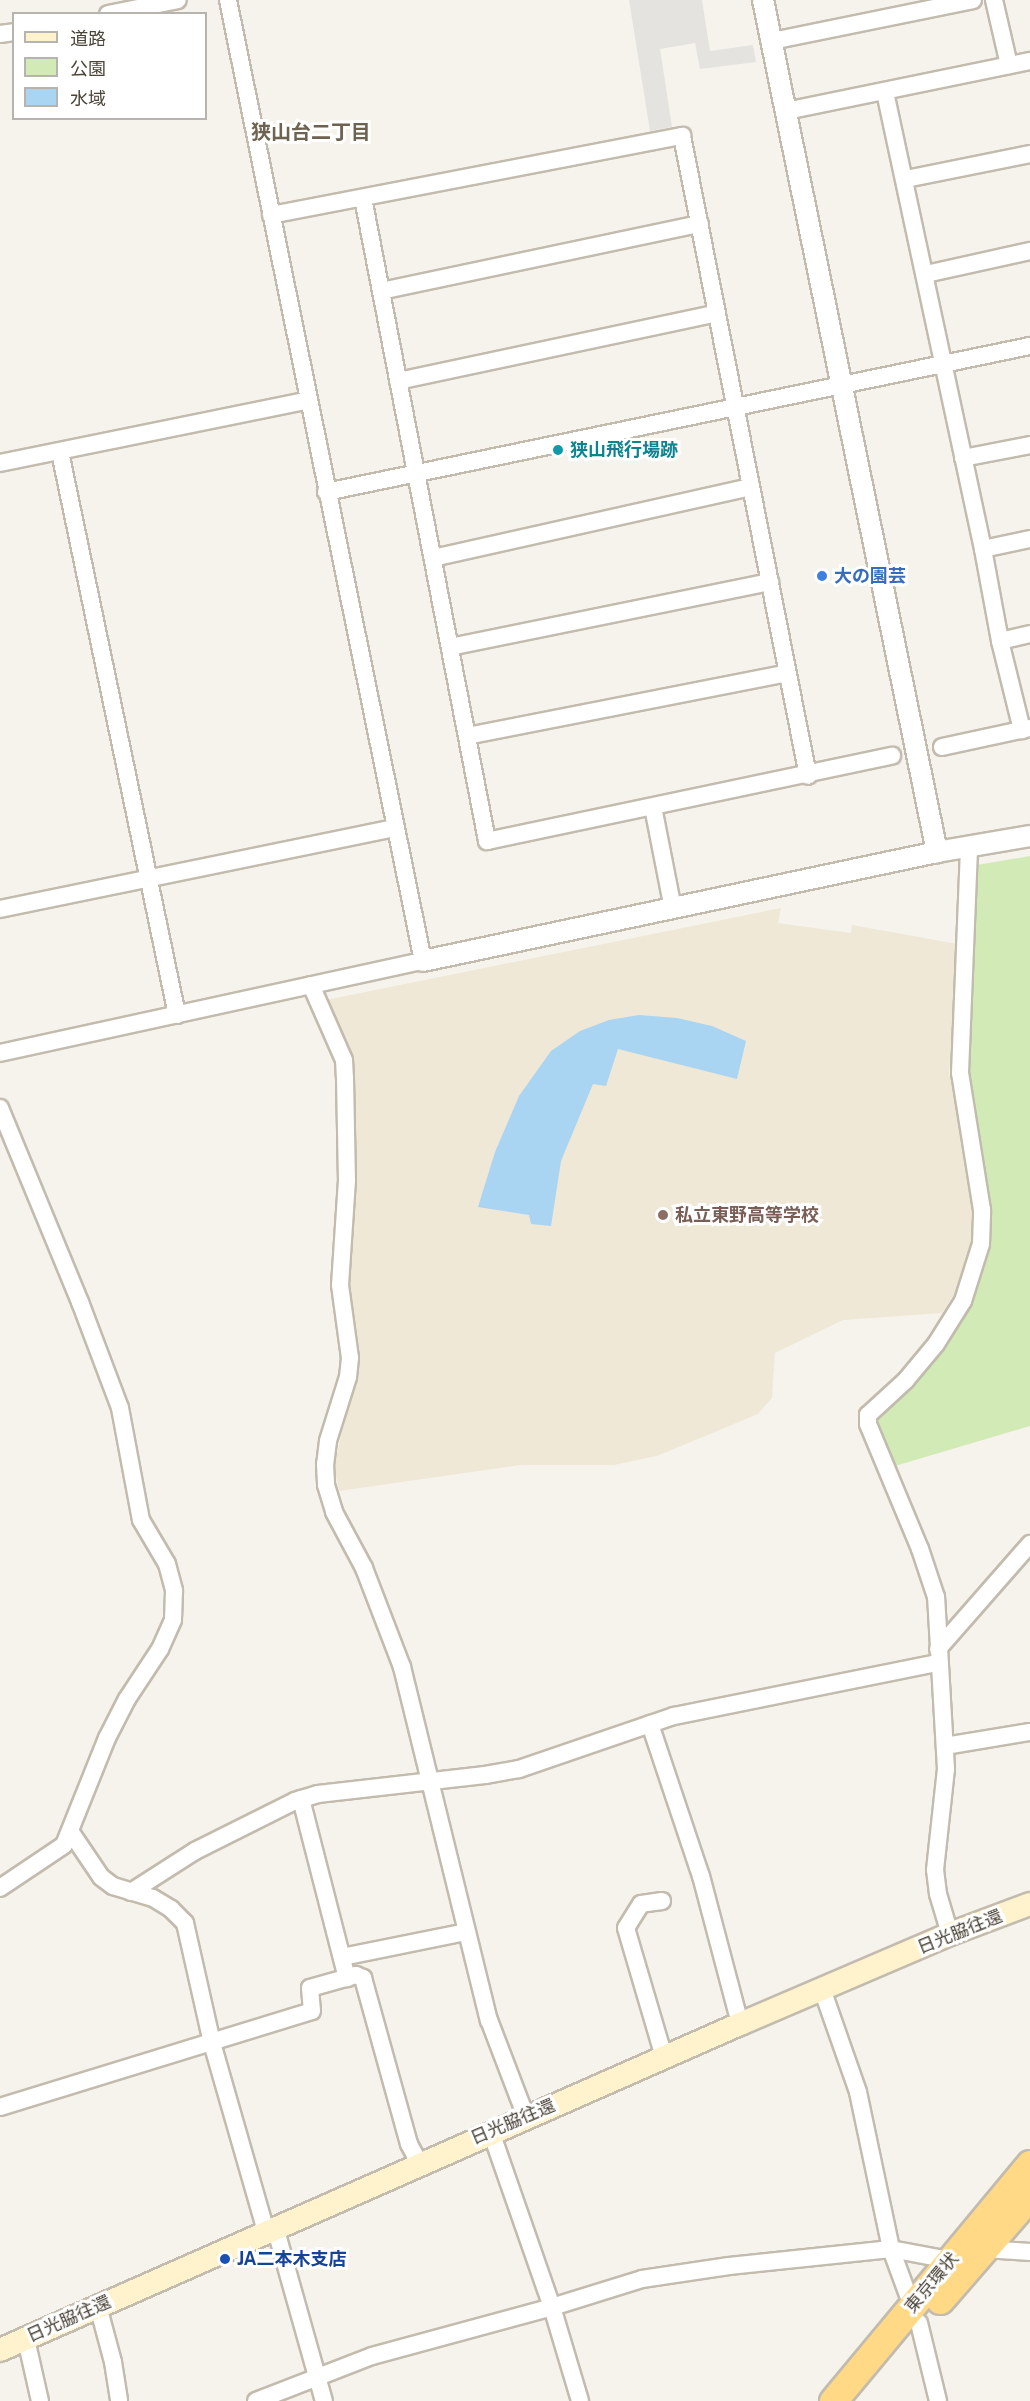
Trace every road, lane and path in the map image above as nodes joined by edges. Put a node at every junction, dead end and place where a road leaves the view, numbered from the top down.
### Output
1 (178, 0) edge
2 (228, 0) edge
3 (763, 0) edge
4 (973, 0) edge
5 (993, 0) edge
6 (118, 12) edge
7 (772, 41) junction
8 (1030, 61) edge
9 (1009, 65) junction
10 (885, 92) junction
11 (786, 111) junction
12 (1030, 154) edge
13 (906, 179) junction
14 (363, 198) junction
15 (272, 215) junction
16 (700, 224) junction
17 (1030, 250) edge
18 (926, 274) junction
19 (381, 291) junction
20 (717, 314) junction
21 (1030, 346) edge
22 (944, 364) junction
23 (398, 381) junction
24 (842, 385) junction
25 (309, 400) junction
26 (736, 408) junction
27 (1030, 445) edge
28 (60, 452) junction
29 (963, 459) junction
30 (0, 463) edge
31 (416, 474) junction
32 (751, 487) junction
33 (326, 492) junction
34 (1030, 539) edge
35 (983, 549) junction
36 (433, 558) junction
37 (770, 582) junction
38 (1030, 634) edge
39 (1000, 641) junction
40 (450, 647) junction
41 (788, 673) junction
42 (1026, 729) edge
43 (467, 736) junction
44 (942, 747) dead end
45 (892, 756) dead end
46 (808, 776) junction
47 (653, 807) junction
48 (396, 828) junction
49 (1030, 836) edge
50 (969, 847) junction
51 (937, 852) junction
52 (149, 879) junction
53 (0, 909) edge
54 (673, 909) junction
55 (423, 961) junction
56 (311, 985) junction
57 (177, 1015) junction
58 (0, 1053) edge
59 (0, 1108) edge
60 (1030, 1544) edge
61 (938, 1656) junction
62 (650, 1724) junction
63 (1030, 1732) edge
64 (945, 1746) junction
65 (429, 1780) junction
66 (301, 1799) junction
67 (70, 1831) junction
68 (0, 1888) edge
69 (130, 1892) junction
70 (662, 1901) dead end
71 (1030, 1904) edge
72 (466, 1932) junction
73 (950, 1934) junction
74 (342, 1957) junction
75 (347, 1978) junction
76 (822, 1989) junction
77 (740, 2024) junction
78 (212, 2043) junction
79 (664, 2057) junction
80 (0, 2107) edge
81 (526, 2117) junction
82 (491, 2132) junction
83 (419, 2163) junction
84 (1030, 2164) edge
85 (1030, 2196) edge
86 (270, 2229) junction
87 (891, 2249) junction
88 (985, 2249) junction
89 (1030, 2252) edge
90 (951, 2260) junction
91 (98, 2306) junction
92 (552, 2307) junction
93 (916, 2315) junction
94 (26, 2339) junction
95 (0, 2350) edge
96 (317, 2376) junction
97 (40, 2401) edge
98 (119, 2401) edge
99 (256, 2401) edge
100 (324, 2401) edge
101 (580, 2401) edge
102 (833, 2401) edge
103 (856, 2401) edge
104 (938, 2401) edge

1 - 6 street
2 - 15 street
3 - 7 street
4 - 7 street
5 - 9 street
7 - 11 street
8 - 9 street
9 - 10 street
10 - 11 street
10 - 13 street
11 - 24 street
12 - 13 street
13 - 18 street
14 - 15 street
14 - 16 street
14 - 19 street
15 - 25 street
16 - 19 street
16 - 20 street
17 - 18 street
18 - 22 street
19 - 23 street
20 - 23 street
20 - 26 street
21 - 22 street
22 - 24 street
22 - 29 street
23 - 31 street
24 - 26 street
24 - 51 street
25 - 28 street
25 - 33 street
26 - 31 street
26 - 32 street
27 - 29 street
28 - 30 street
28 - 52 street
29 - 35 street
31 - 33 street
31 - 36 street
32 - 36 street
32 - 37 street
33 - 48 street
34 - 35 street
35 - 39 street
36 - 40 street
37 - 40 street
37 - 41 street
38 - 39 street
39 - 42 street
40 - 43 street
41 - 43 street
41 - 46 street
42 - 44 street
43 - 47 street
45 - 46 street
46 - 47 street
47 - 54 street
48 - 52 street
48 - 55 street
49 - 50 street
50 - 51 street
50 - 61 street
51 - 54 street
52 - 53 street
52 - 57 street
54 - 55 street
55 - 56 street
56 - 57 street
56 - 65 street
57 - 58 street
59 - 67 street
60 - 61 street
61 - 62 street
61 - 64 street
62 - 65 street
62 - 77 street
63 - 64 street
64 - 73 street
65 - 66 street
65 - 72 street
66 - 69 street
66 - 74 street
67 - 68 street
67 - 69 street
69 - 78 street
70 - 79 street
71 - 73 main road, 日光脇往還
72 - 74 street
72 - 81 street
73 - 76 main road, 日光脇往還
74 - 75 street
75 - 78 street
75 - 83 street
76 - 77 main road, 日光脇往還
76 - 87 street
77 - 79 main road, 日光脇往還
78 - 80 street
78 - 86 street
79 - 81 main road, 日光脇往還
81 - 82 main road, 日光脇往還
82 - 83 main road, 日光脇往還
82 - 92 street
83 - 86 main road, 日光脇往還
84 - 90 highway, 東京環状
85 - 88 highway, 東京環状
86 - 91 main road, 日光脇往還
86 - 96 street
87 - 90 street
87 - 92 street
87 - 93 street
88 - 89 street
88 - 93 highway, 東京環状
90 - 93 highway, 東京環状
91 - 94 main road, 日光脇往還
91 - 98 street
92 - 96 street
92 - 101 street
93 - 102 highway, 東京環状
93 - 103 highway, 東京環状
93 - 104 street
94 - 95 main road, 日光脇往還
94 - 97 street
96 - 99 street
96 - 100 street

